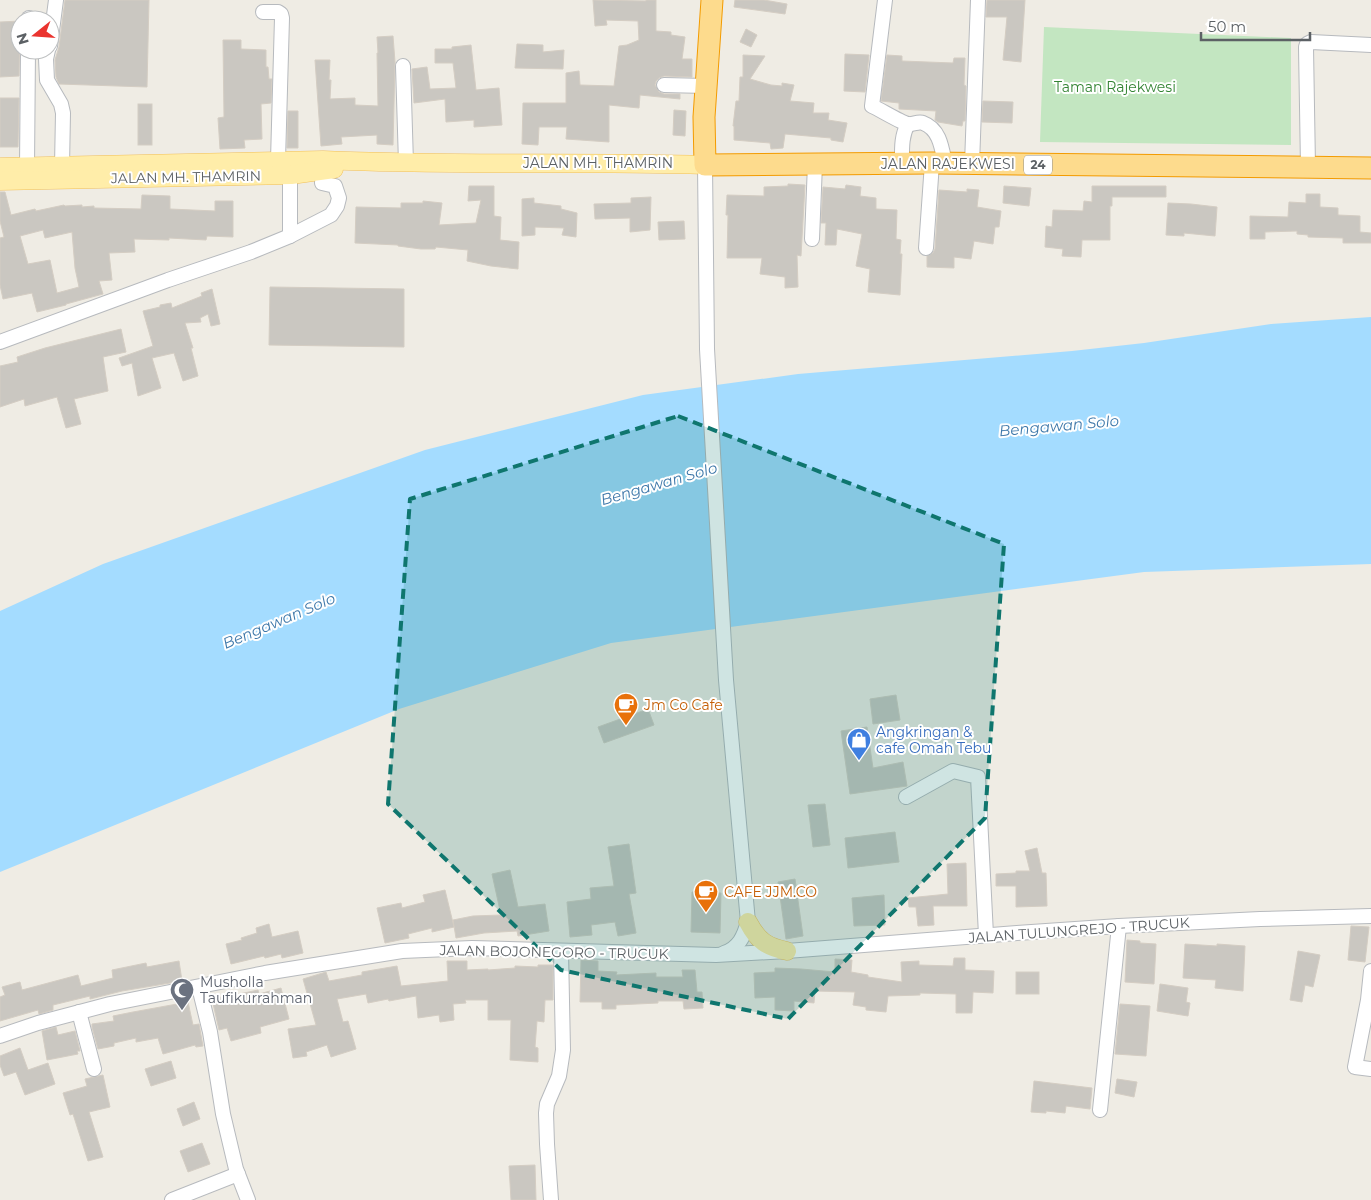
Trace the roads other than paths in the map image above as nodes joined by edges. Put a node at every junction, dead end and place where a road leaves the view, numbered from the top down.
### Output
1 (885, 0) edge
2 (978, 0) edge
3 (711, 1) edge
4 (263, 12) dead end
5 (1371, 45) edge
6 (28, 60) edge
7 (46, 60) edge
8 (403, 66) dead end
9 (664, 86) dead end
10 (706, 86) junction
11 (908, 124) junction
12 (278, 160) junction
13 (371, 162) junction
14 (406, 163) junction
15 (939, 163) junction
16 (815, 164) junction
17 (902, 164) junction
18 (972, 164) junction
19 (705, 165) junction
20 (27, 167) junction
21 (1308, 167) junction
22 (0, 168) edge
23 (1371, 168) edge
24 (60, 170) junction
25 (323, 170) junction
26 (136, 171) junction
27 (0, 181) edge
28 (290, 183) dead end
29 (290, 236) junction
30 (812, 239) dead end
31 (926, 248) dead end
32 (0, 342) edge
33 (906, 797) dead end
34 (1371, 916) edge
35 (748, 922) junction
36 (1119, 926) junction
37 (986, 935) junction
38 (561, 951) junction
39 (787, 951) junction
40 (716, 955) junction
41 (1371, 971) edge
42 (199, 987) junction
43 (78, 1012) junction
44 (0, 1036) edge
45 (94, 1069) dead end
46 (1371, 1070) edge
47 (1100, 1110) dead end
48 (238, 1174) junction
49 (172, 1200) edge
50 (248, 1200) edge
51 (551, 1200) edge

1 - 11 street
2 - 18 street
3 - 10 highway
4 - 12 street
5 - 21 street
6 - 20 street
7 - 24 street
8 - 14 street
9 - 10 street
10 - 19 highway
11 - 15 street
11 - 17 street
12 - 13 main road, JALAN MH. THAMRIN
12 - 26 main road, JALAN MH. THAMRIN
13 - 14 main road, JALAN MH. THAMRIN
13 - 25 main road, JALAN MH. THAMRIN
14 - 19 main road, JALAN MH. THAMRIN
15 - 17 highway, JALAN RAJEKWESI / 24
15 - 18 highway, JALAN RAJEKWESI / 24
15 - 31 street
16 - 17 highway, JALAN RAJEKWESI / 24
16 - 19 highway, JALAN RAJEKWESI / 24
16 - 30 street
18 - 21 highway, JALAN RAJEKWESI / 24
19 - 35 street
20 - 22 main road, JALAN MH. THAMRIN
20 - 24 main road, JALAN MH. THAMRIN
21 - 23 highway, JALAN RAJEKWESI / 24
24 - 26 main road, JALAN MH. THAMRIN
24 - 27 main road, JALAN MH. THAMRIN
25 - 26 main road, JALAN MH. THAMRIN
25 - 29 street
28 - 29 street
29 - 32 street
33 - 37 street
34 - 36 street, JALAN TULUNGREJO - TRUCUK
35 - 39 main road
35 - 40 street
36 - 37 street, JALAN TULUNGREJO - TRUCUK
36 - 47 street
37 - 39 street, JALAN TULUNGREJO - TRUCUK
38 - 40 street, JALAN BOJONEGORO - TRUCUK
38 - 42 street, JALAN BOJONEGORO - TRUCUK
38 - 51 street
39 - 40 street, JALAN BOJONEGORO - TRUCUK
41 - 46 street
42 - 43 street, JALAN BOJONEGORO - TRUCUK
42 - 48 street
43 - 44 street, JALAN BOJONEGORO - TRUCUK
43 - 45 street
48 - 49 street
48 - 50 street

